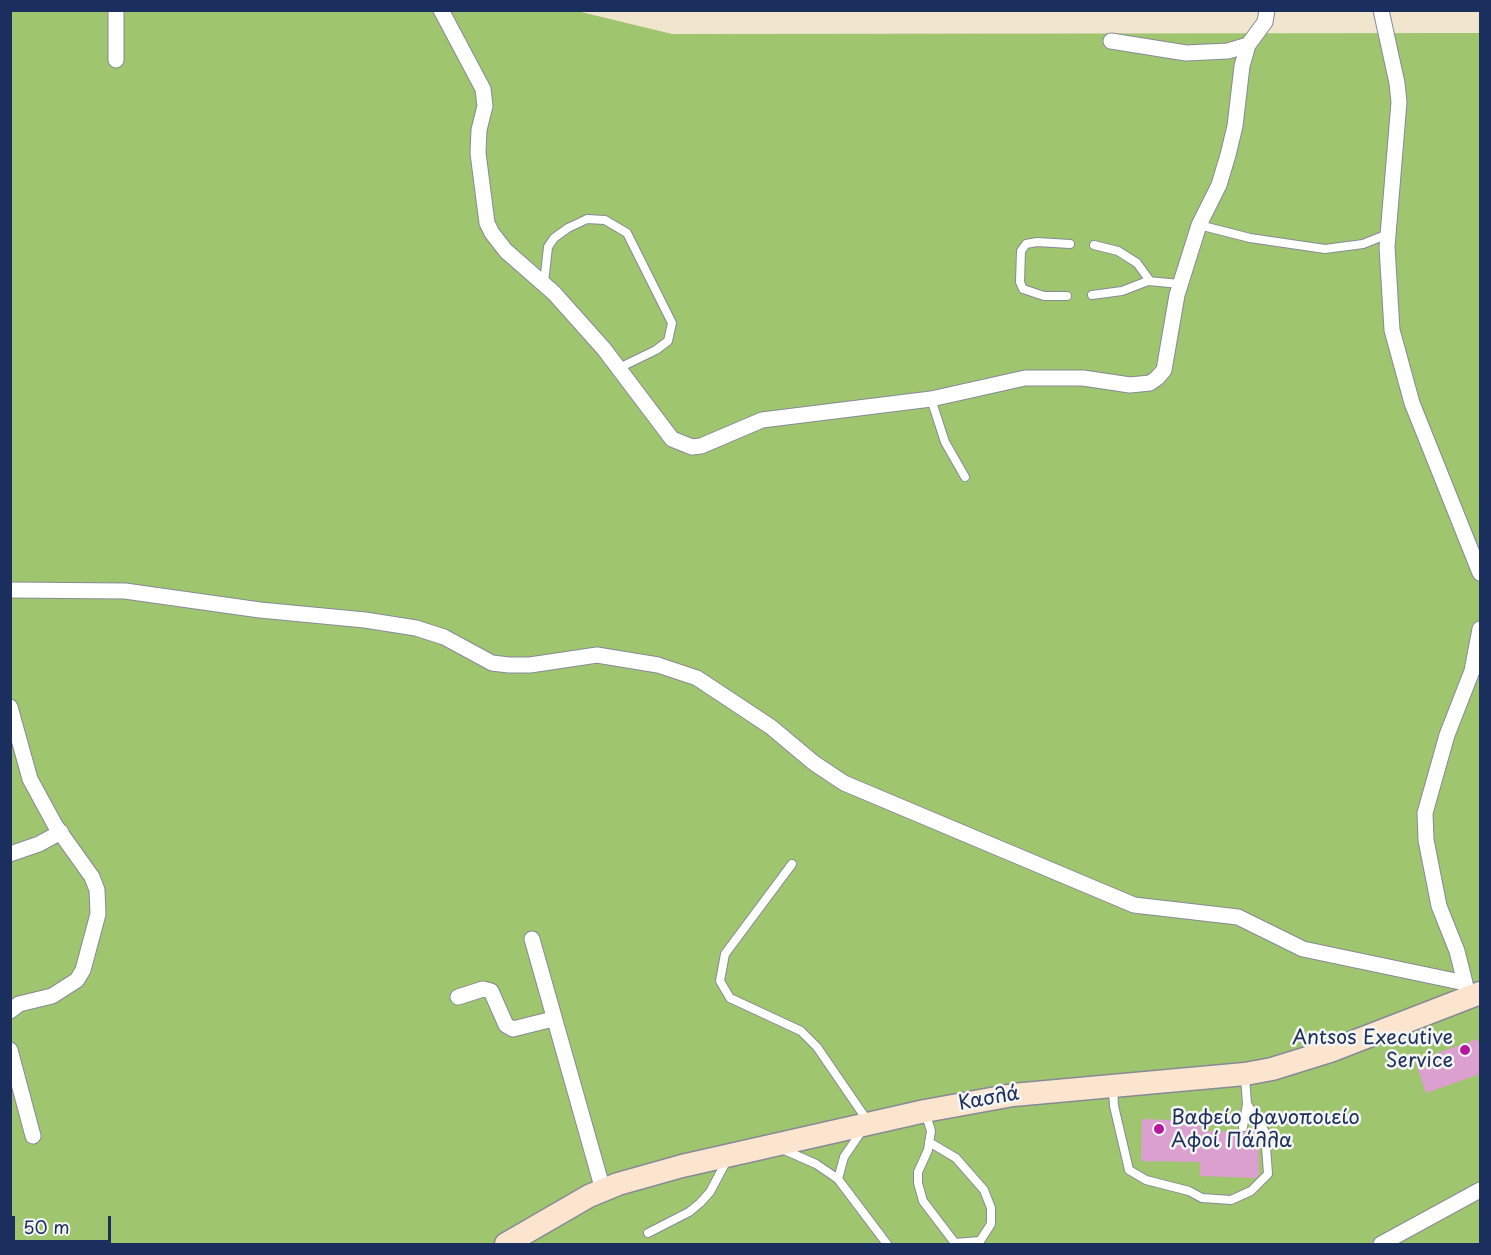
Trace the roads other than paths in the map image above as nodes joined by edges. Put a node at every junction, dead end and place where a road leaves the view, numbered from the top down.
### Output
1 (116, 10) edge
2 (441, 10) edge
3 (1267, 10) edge
4 (1381, 10) edge
5 (1111, 41) dead end
6 (1248, 45) junction
7 (116, 60) dead end
8 (1199, 225) junction
9 (1388, 234) junction
10 (1070, 244) dead end
11 (1094, 245) dead end
12 (1150, 281) junction
13 (544, 284) junction
14 (1180, 284) junction
15 (1092, 295) dead end
16 (1067, 296) dead end
17 (617, 369) junction
18 (931, 399) junction
19 (965, 477) dead end
20 (1480, 573) edge
21 (10, 590) edge
22 (1480, 629) edge
23 (10, 707) edge
24 (61, 832) junction
25 (10, 854) edge
26 (792, 864) dead end
27 (532, 939) dead end
28 (1471, 991) edge
29 (458, 997) dead end
30 (10, 1011) edge
31 (553, 1019) junction
32 (10, 1050) edge
33 (1245, 1074) junction
34 (1113, 1084) junction
35 (1247, 1104) junction
36 (925, 1111) junction
37 (869, 1124) junction
38 (1243, 1127) dead end
39 (33, 1136) dead end
40 (929, 1142) junction
41 (774, 1145) junction
42 (729, 1155) junction
43 (838, 1179) junction
44 (603, 1190) junction
45 (1480, 1190) edge
46 (648, 1233) dead end
47 (506, 1245) edge
48 (887, 1245) edge
49 (1381, 1245) edge

1 - 7 street
2 - 13 street
3 - 6 street
4 - 9 street
5 - 6 street
6 - 8 street
8 - 9 lane
8 - 14 street
9 - 20 street
10 - 16 lane
11 - 12 lane
12 - 14 lane
12 - 15 lane
13 - 17 street
13 - 17 lane
14 - 18 street
17 - 18 street
18 - 19 lane
21 - 28 street
22 - 28 street
23 - 24 street
24 - 25 street
24 - 30 street
26 - 37 lane
27 - 31 street
28 - 33 street, Κασλά
29 - 31 street
31 - 44 street
32 - 39 street
33 - 34 street, Κασλά
33 - 35 lane
34 - 35 lane
34 - 36 street, Κασλά
35 - 38 lane
36 - 37 street, Κασλά
36 - 40 lane
37 - 41 street, Κασλά
37 - 43 lane
40 - 40 lane
41 - 42 street, Κασλά
41 - 43 lane
42 - 44 street, Κασλά
42 - 46 lane
43 - 48 lane
44 - 47 street, Κασλά
45 - 49 street

